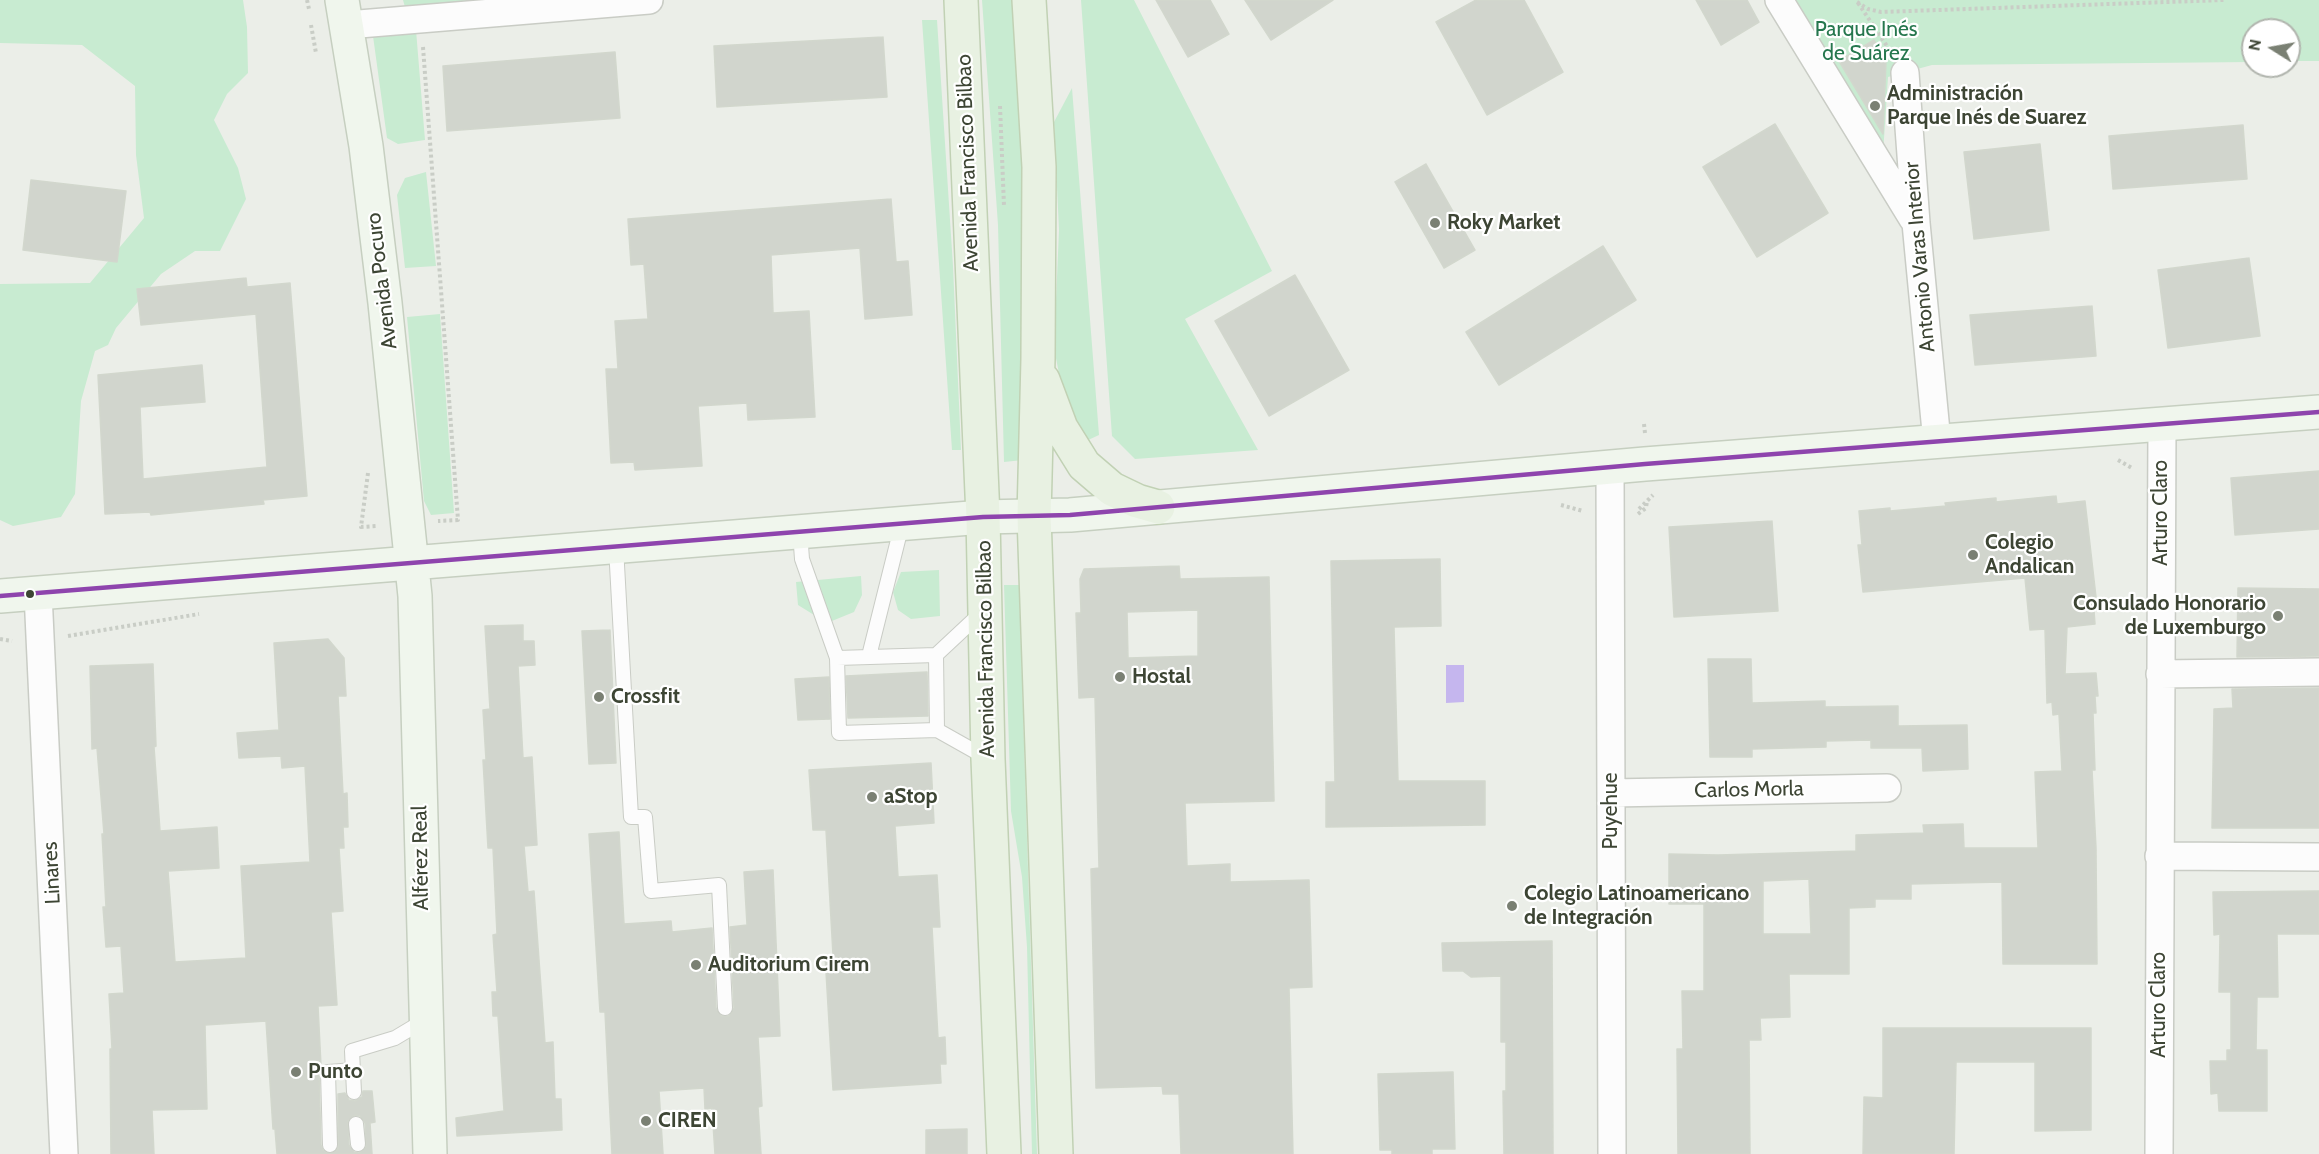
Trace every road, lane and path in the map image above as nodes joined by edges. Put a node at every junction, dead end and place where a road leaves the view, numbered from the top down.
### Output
1 (649, 0) edge
2 (961, 0) edge
3 (1029, 0) edge
4 (1779, 0) edge
5 (2082, 0) edge
6 (2223, 0) edge
7 (1857, 1) edge
8 (2078, 6) junction
9 (345, 13) edge
10 (418, 19) junction
11 (1905, 73) joint
12 (1916, 223) junction
13 (1038, 359) junction
14 (2319, 412) edge
15 (2162, 424) junction
16 (1937, 442) junction
17 (1610, 467) junction
18 (1158, 507) junction
19 (1034, 516) junction
20 (983, 517) junction
21 (458, 520) dead end
22 (902, 524) junction
23 (800, 532) junction
24 (616, 547) junction
25 (412, 563) junction
26 (38, 593) junction
27 (0, 596) edge
28 (985, 610) junction
29 (0, 639) edge
30 (7, 641) dead end
31 (936, 655) junction
32 (869, 656) junction
33 (837, 658) junction
34 (2319, 672) edge
35 (2160, 674) junction
36 (937, 730) junction
37 (988, 759) junction
38 (1887, 788) dead end
39 (1611, 793) junction
40 (2159, 856) junction
41 (2319, 856) edge
42 (725, 1008) dead end
43 (425, 1020) junction
44 (354, 1070) junction
45 (354, 1092) dead end
46 (356, 1124) dead end
47 (358, 1144) dead end
48 (330, 1145) dead end
49 (64, 1154) edge
50 (430, 1154) edge
51 (1004, 1154) edge
52 (1056, 1154) edge
53 (1612, 1154) edge
54 (2160, 1154) edge

1 - 10 street
2 - 20 main road, Avenida Francisco Bilbao
3 - 13 main road
4 - 12 street
5 - 8 path
6 - 8 path
7 - 8 path
7 - 11 path
9 - 10 street
9 - 25 main road, Avenida Pocuro
10 - 21 path
11 - 12 street, Antonio Varas Interior
12 - 16 street, Antonio Varas Interior
13 - 18 main road
13 - 19 main road
14 - 15 main road
15 - 16 main road
15 - 35 street, Arturo Claro
16 - 17 main road
17 - 18 main road
17 - 39 street, Puyehue
18 - 19 main road
19 - 20 main road
19 - 52 main road
20 - 22 main road
20 - 28 main road, Avenida Francisco Bilbao
22 - 23 main road
22 - 32 lane
23 - 24 main road
23 - 33 lane
24 - 25 main road
24 - 42 lane
25 - 26 main road
25 - 43 main road, Alférez Real
26 - 27 main road
26 - 49 street, Linares
28 - 31 lane
28 - 37 main road, Avenida Francisco Bilbao
29 - 30 path
31 - 32 lane
31 - 36 lane
32 - 33 lane
33 - 36 lane
34 - 35 street
35 - 40 street, Arturo Claro
36 - 37 lane
37 - 51 main road, Avenida Francisco Bilbao
38 - 39 street, Carlos Morla
39 - 53 street, Puyehue
40 - 41 street
40 - 54 street, Arturo Claro
43 - 44 lane
43 - 50 main road, Alférez Real
44 - 45 lane
44 - 48 lane
46 - 47 lane

